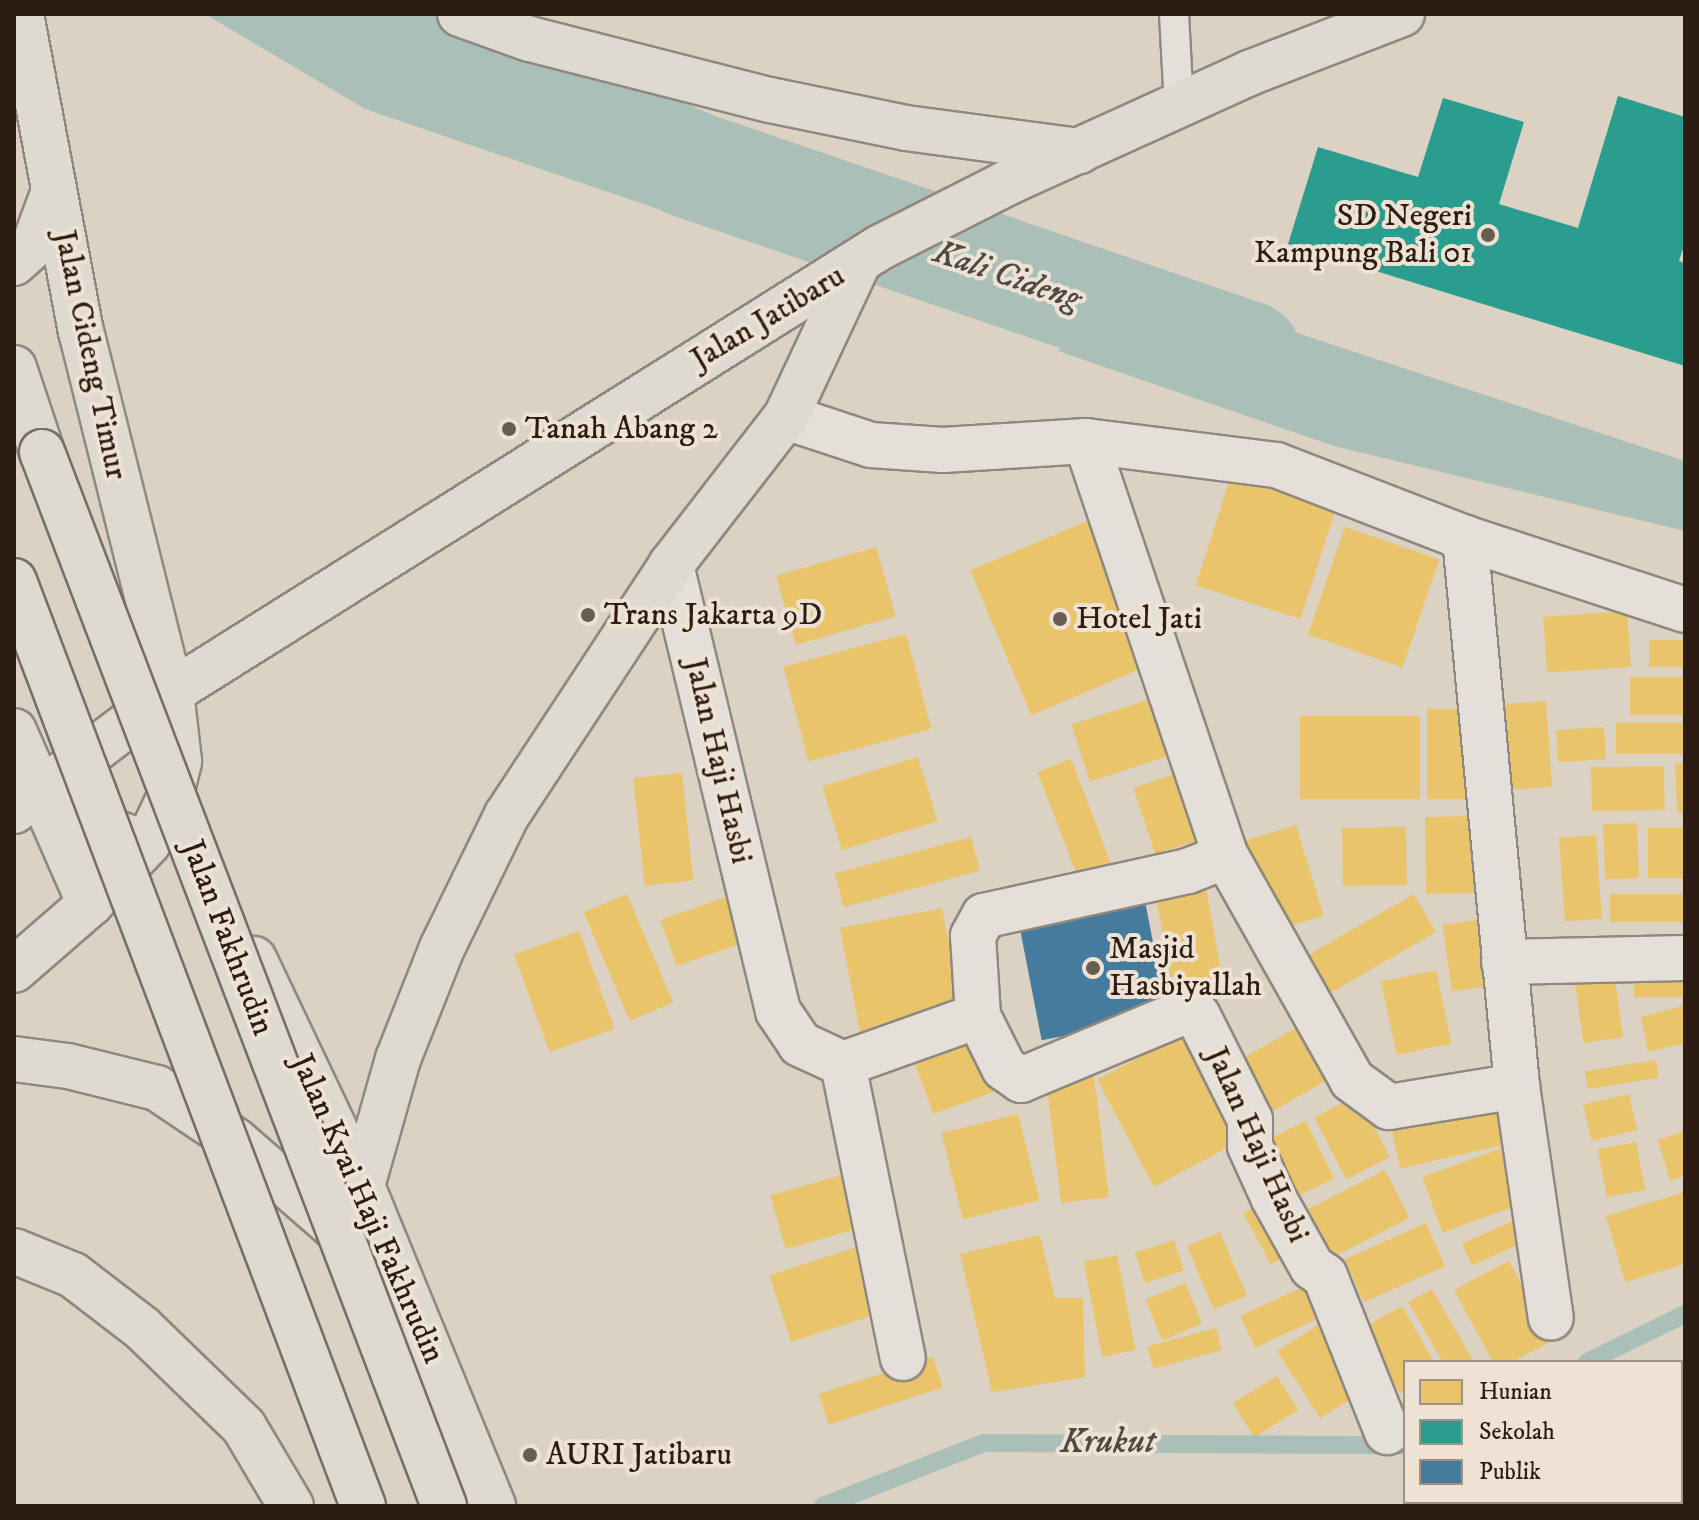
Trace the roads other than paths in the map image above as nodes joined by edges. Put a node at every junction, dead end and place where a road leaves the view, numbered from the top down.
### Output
1 (21, 14) edge
2 (1174, 14) edge
3 (1402, 14) edge
4 (467, 15) edge
5 (1179, 105) junction
6 (1079, 151) junction
7 (54, 191) junction
8 (868, 256) junction
9 (14, 263) edge
10 (14, 368) edge
11 (786, 417) junction
12 (1086, 441) junction
13 (1465, 538) junction
14 (671, 565) junction
15 (14, 581) edge
16 (1685, 610) edge
17 (171, 692) junction
18 (14, 731) edge
19 (27, 801) edge
20 (148, 843) junction
21 (1226, 856) junction
22 (90, 904) junction
23 (1685, 958) edge
24 (1504, 962) junction
25 (14, 970) edge
26 (978, 1016) junction
27 (14, 1059) edge
28 (843, 1064) junction
29 (1517, 1086) junction
30 (362, 1186) junction
31 (14, 1251) edge
32 (410, 1304) junction
33 (1551, 1318) dead end
34 (903, 1358) dead end
35 (1387, 1432) dead end
36 (291, 1506) edge
37 (363, 1506) edge
38 (444, 1506) edge
39 (493, 1506) edge

1 - 7 main road, Jalan Cideng Timur
2 - 5 lane
3 - 5 main road, Jalan Jatibaru
4 - 6 main road
5 - 6 main road, Jalan Jatibaru
6 - 8 main road, Jalan Jatibaru
7 - 9 main road
7 - 17 main road, Jalan Cideng Timur
8 - 11 main road
8 - 17 main road, Jalan Jatibaru
10 - 38 main road, Jalan Fakhrudin, bridge
11 - 12 street
11 - 14 main road
12 - 13 street
12 - 21 street
13 - 16 street
13 - 24 street
14 - 28 street, Jalan Haji Hasbi
14 - 30 main road
15 - 37 main road, bridge
17 - 19 main road, Jalan Jatibaru
17 - 20 main road
18 - 19 main road
19 - 20 main road, Jalan Kyai Haji Fakhrudin
19 - 22 main road
20 - 22 main road
20 - 30 main road, Jalan Kyai Haji Fakhrudin
21 - 26 street, Jalan Haji Hasbi
21 - 29 street
22 - 25 main road
23 - 24 street
24 - 29 street
26 - 28 street
26 - 35 street, Jalan Haji Hasbi
27 - 32 main road
28 - 34 street
29 - 33 street
30 - 32 main road, Jalan Kyai Haji Fakhrudin
31 - 36 main road
32 - 39 main road, Jalan Kyai Haji Fakhrudin

